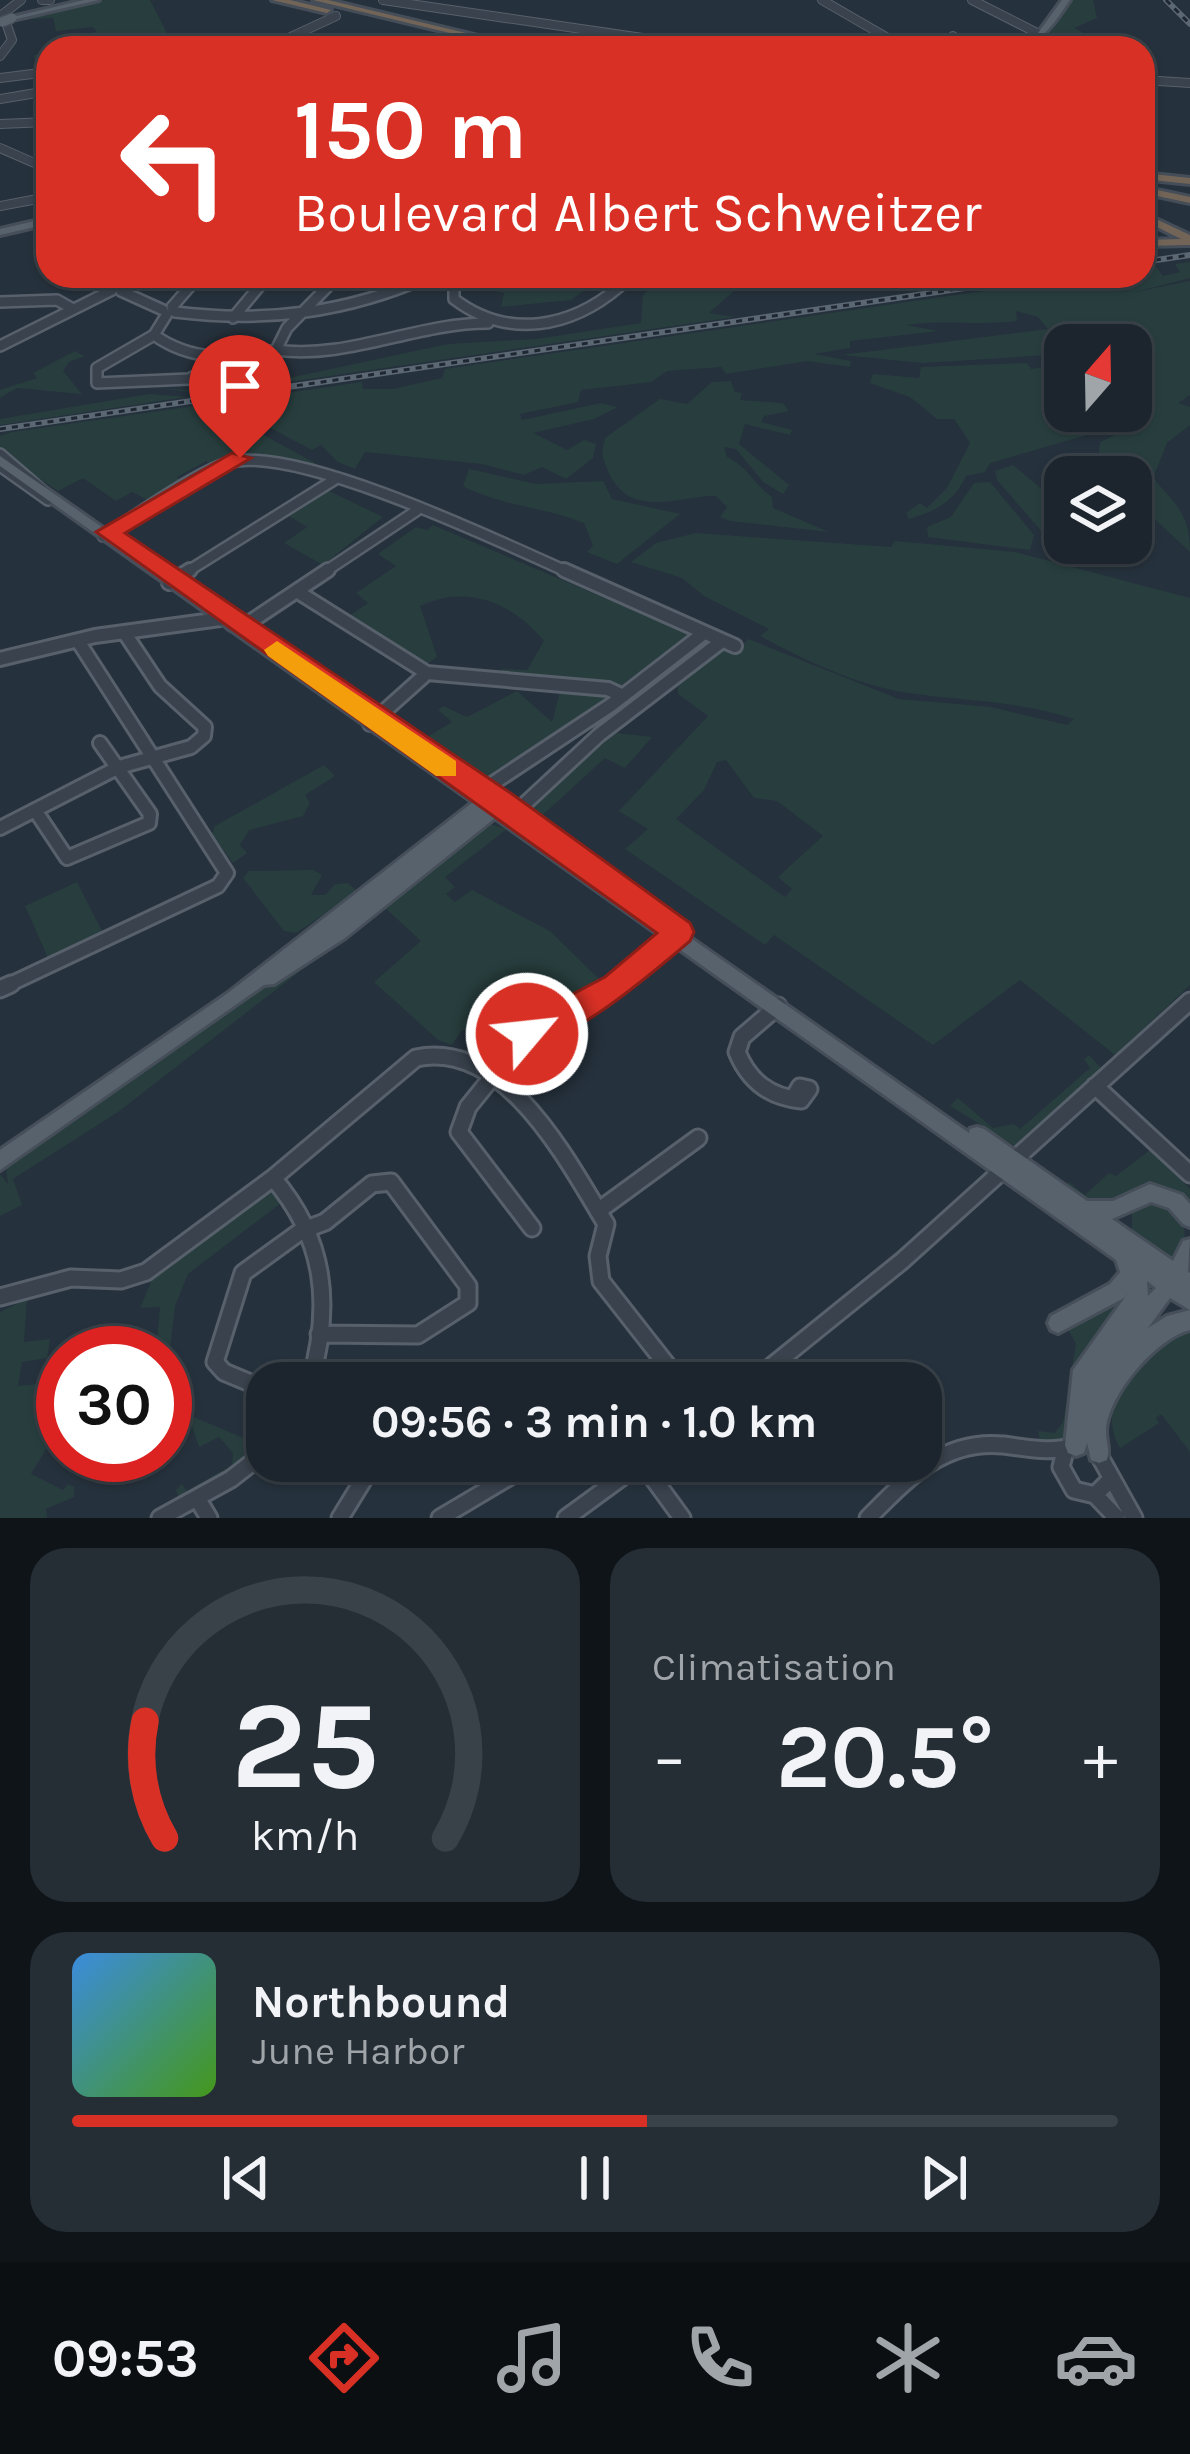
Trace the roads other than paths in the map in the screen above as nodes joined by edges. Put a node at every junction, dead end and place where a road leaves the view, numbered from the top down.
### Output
1 (21, 0) edge
2 (41, 0) edge
3 (50, 0) edge
4 (92, 0) edge
5 (276, 0) edge
6 (302, 0) edge
7 (321, 0) edge
8 (383, 0) edge
9 (822, 0) edge
10 (972, 0) edge
11 (1063, 4) edge
12 (336, 16) dead end
13 (5, 20) edge
14 (434, 32) junction
15 (1041, 35) joint
16 (293, 36) edge
17 (452, 36) edge
18 (472, 36) edge
19 (629, 36) edge
20 (884, 36) edge
21 (0, 56) edge
22 (36, 73) edge
23 (0, 78) edge
24 (1155, 81) edge
25 (1190, 83) edge
26 (36, 94) edge
27 (0, 99) edge
28 (36, 122) edge
29 (0, 124) edge
30 (0, 148) edge
31 (36, 155) edge
32 (23, 156) junction
33 (36, 163) edge
34 (0, 164) edge
35 (1155, 177) edge
36 (1190, 181) edge
37 (1155, 193) edge
38 (36, 199) edge
39 (1190, 200) edge
40 (1, 205) edge
41 (1155, 223) edge
42 (36, 224) edge
43 (0, 232) edge
44 (1190, 242) edge
45 (1155, 244) edge
46 (112, 288) edge
47 (120, 288) edge
48 (189, 288) edge
49 (258, 288) edge
50 (327, 288) edge
51 (400, 288) edge
52 (454, 288) edge
53 (619, 288) edge
54 (454, 299) junction
55 (0, 302) edge
56 (73, 308) junction
57 (169, 311) junction
58 (232, 318) junction
59 (297, 319) junction
60 (488, 323) junction
61 (422, 327) junction
62 (154, 335) junction
63 (0, 346) edge
64 (276, 350) junction
65 (230, 358) junction
66 (1, 464) edge
67 (337, 478) junction
68 (42, 490) junction
69 (56, 504) junction
70 (416, 511) junction
71 (105, 534) junction
72 (172, 581) junction
73 (298, 592) junction
74 (222, 615) junction
75 (124, 632) junction
76 (704, 633) junction
77 (78, 641) junction
78 (0, 659) edge
79 (428, 673) junction
80 (623, 696) junction
81 (373, 722) junction
82 (100, 742) dead end
83 (153, 758) junction
84 (118, 767) junction
85 (497, 806) junction
86 (35, 810) junction
87 (0, 828) edge
88 (676, 935) junction
89 (0, 989) edge
90 (1190, 1001) edge
91 (778, 1006) junction
92 (527, 1034) dead end
93 (493, 1076) junction
94 (1095, 1086) junction
95 (793, 1099) dead end
96 (698, 1138) dead end
97 (2, 1162) edge
98 (1009, 1165) junction
99 (1190, 1174) edge
100 (273, 1178) junction
101 (1129, 1201) junction
102 (1078, 1208) junction
103 (598, 1211) junction
104 (1190, 1218) edge
105 (308, 1227) junction
106 (532, 1228) dead end
107 (1132, 1259) junction
108 (1190, 1286) edge
109 (1161, 1296) dead end
110 (0, 1298) edge
111 (1190, 1300) edge
112 (1190, 1320) edge
113 (1058, 1323) dead end
114 (319, 1334) junction
115 (314, 1362) edge
116 (665, 1362) edge
117 (776, 1362) edge
118 (246, 1381) edge
119 (1087, 1421) junction
120 (1071, 1448) junction
121 (1022, 1449) junction
122 (1099, 1452) junction
123 (246, 1465) edge
124 (1063, 1475) junction
125 (1110, 1480) junction
126 (362, 1482) edge
127 (494, 1482) edge
128 (616, 1482) edge
129 (657, 1482) edge
130 (1095, 1496) junction
131 (197, 1498) junction
132 (160, 1518) edge
133 (209, 1518) edge
134 (340, 1518) edge
135 (440, 1518) edge
136 (566, 1518) edge
137 (682, 1518) edge
138 (868, 1518) edge
139 (1117, 1518) edge
140 (1134, 1518) edge

1 - 21 street
2 - 3 street
4 - 13 main road
5 - 14 highway
6 - 14 highway
7 - 18 highway
8 - 19 street
9 - 20 street
10 - 15 street
11 - 15 main road
12 - 16 street
14 - 17 highway
22 - 23 street
24 - 25 street
26 - 27 street
28 - 29 street
30 - 32 street
31 - 32 street
32 - 33 street
32 - 34 street
35 - 36 highway
37 - 39 highway
38 - 40 street
41 - 44 highway
42 - 43 main road
44 - 45 highway
46 - 56 street
47 - 57 street
48 - 57 street
49 - 58 street
50 - 59 street
51 - 59 street
52 - 54 street
53 - 60 street
54 - 60 street
54 - 61 street
55 - 56 street
56 - 63 street
57 - 58 street
57 - 62 street
58 - 59 street
59 - 64 street
60 - 61 street
61 - 64 street
62 - 65 street
62 - 65 street
64 - 65 street
66 - 68 main road
66 - 69 street
67 - 70 street
67 - 71 street
67 - 72 street
68 - 69 main road
68 - 71 main road
69 - 71 main road
70 - 73 street
70 - 76 street
71 - 72 main road
72 - 74 main road
73 - 74 street
73 - 79 street
74 - 75 street
74 - 81 main road
74 - 81 main road
75 - 77 street
75 - 83 street
76 - 80 street
76 - 85 street
77 - 78 street
77 - 83 street
79 - 80 street
79 - 81 street
80 - 85 street
81 - 85 main road
81 - 85 main road
82 - 84 street
83 - 84 street
83 - 89 street
84 - 86 street
84 - 86 street
85 - 88 main road
85 - 88 main road
85 - 97 main road
86 - 87 street
88 - 91 main road
88 - 92 street
90 - 94 street
91 - 95 street
91 - 98 main road
93 - 100 street
93 - 103 street
93 - 106 street
94 - 98 street
94 - 99 street
96 - 103 street
98 - 102 main road
98 - 107 main road
98 - 117 street
100 - 105 street
100 - 110 street
101 - 102 main road
101 - 104 main road
101 - 107 main road
102 - 107 main road
103 - 116 street
105 - 114 street
105 - 114 street
105 - 118 street
107 - 108 main road
107 - 111 main road
107 - 113 main road
107 - 119 main road
109 - 119 main road
112 - 119 main road
114 - 115 street
119 - 120 main road
119 - 122 main road
120 - 121 street
120 - 122 street
120 - 124 street
121 - 124 street
121 - 138 street
122 - 125 street
123 - 131 street
124 - 130 street
125 - 130 street
125 - 140 street
126 - 134 street
127 - 135 street
128 - 136 street
129 - 137 street
130 - 139 street
131 - 132 street
131 - 133 street

